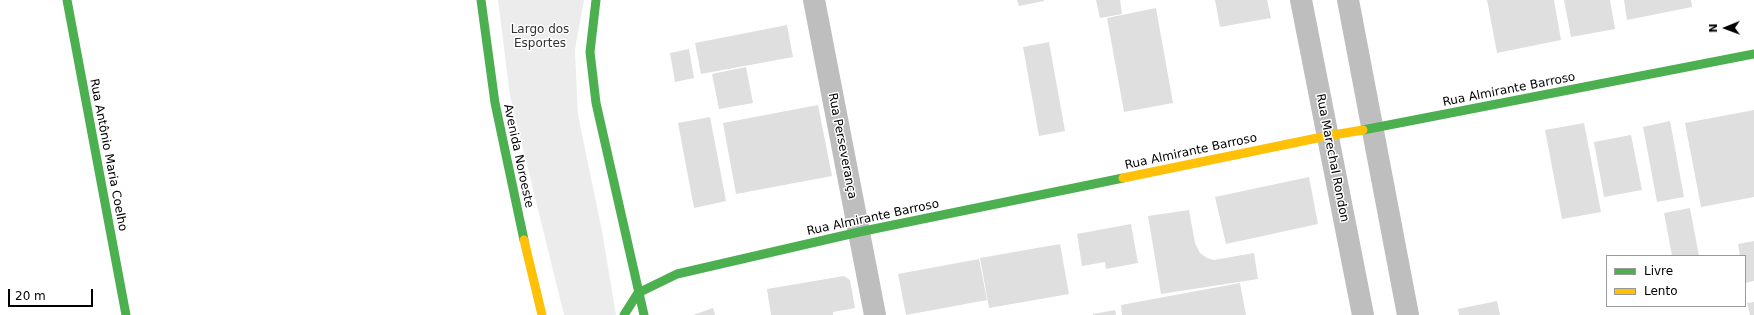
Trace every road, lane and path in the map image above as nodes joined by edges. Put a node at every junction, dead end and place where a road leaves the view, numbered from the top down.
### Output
1 (67, 0) edge
2 (481, 0) edge
3 (596, 0) edge
4 (814, 0) edge
5 (1301, 0) edge
6 (1348, 0) edge
7 (1754, 54) edge
8 (1373, 129) junction
9 (1327, 136) junction
10 (860, 232) junction
11 (638, 293) junction
12 (126, 315) edge
13 (542, 315) edge
14 (624, 315) edge
15 (644, 315) edge
16 (875, 315) edge
17 (1363, 315) edge
18 (1408, 315) edge

1 - 12 street, Rua Antônio Maria Coelho
2 - 13 street, Avenida Noroeste
3 - 11 street
4 - 10 street, Rua Perseverança
5 - 9 street, Rua Marechal Rondon
6 - 8 street
7 - 8 street, Rua Almirante Barroso
8 - 9 street, Rua Almirante Barroso
8 - 18 street
9 - 10 street, Rua Almirante Barroso
9 - 17 street, Rua Marechal Rondon
10 - 11 street, Rua Almirante Barroso
10 - 16 street, Rua Perseverança
11 - 14 street
11 - 15 street

